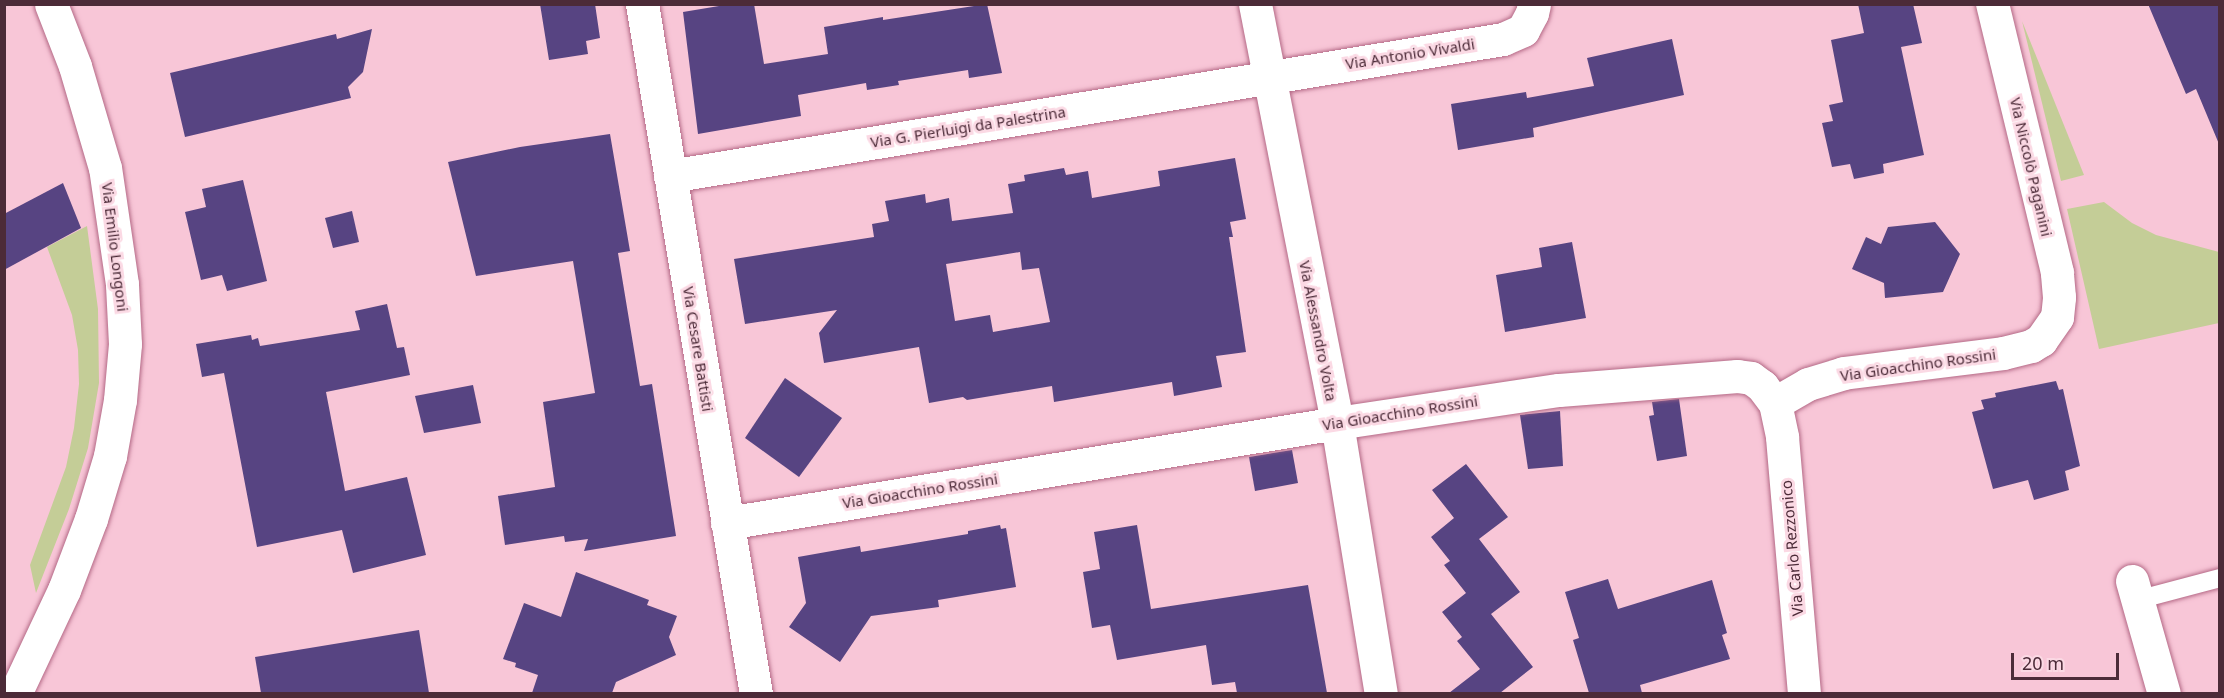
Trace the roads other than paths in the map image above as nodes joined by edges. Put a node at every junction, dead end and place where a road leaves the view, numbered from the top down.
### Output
1 (51, 4) edge
2 (642, 4) edge
3 (1255, 4) edge
4 (1534, 4) edge
5 (1992, 4) edge
6 (1267, 78) junction
7 (670, 176) junction
8 (2050, 329) joint
9 (1775, 404) junction
10 (1337, 423) junction
11 (727, 523) junction
12 (2220, 578) edge
13 (2135, 591) joint
14 (15, 693) edge
15 (756, 693) edge
16 (1381, 693) edge
17 (1804, 693) edge
18 (2164, 693) edge

1 - 14 street, Via Emilio Longoni
2 - 7 street, Via Cesare Battisti
3 - 6 street, Via Alessandro Volta
4 - 6 street, Via Antonio Vivaldi
5 - 8 street, Via Niccolò Paganini
6 - 7 street, Via G. Pierluigi da Palestrina
6 - 10 street, Via Alessandro Volta
7 - 11 street, Via Cesare Battisti
8 - 9 street, Via Gioacchino Rossini
9 - 10 street, Via Gioacchino Rossini
9 - 17 street, Via Carlo Rezzonico
10 - 11 street, Via Gioacchino Rossini
10 - 16 street, Via Alessandro Volta
11 - 15 street, Via Cesare Battisti
12 - 13 lane
13 - 18 street

